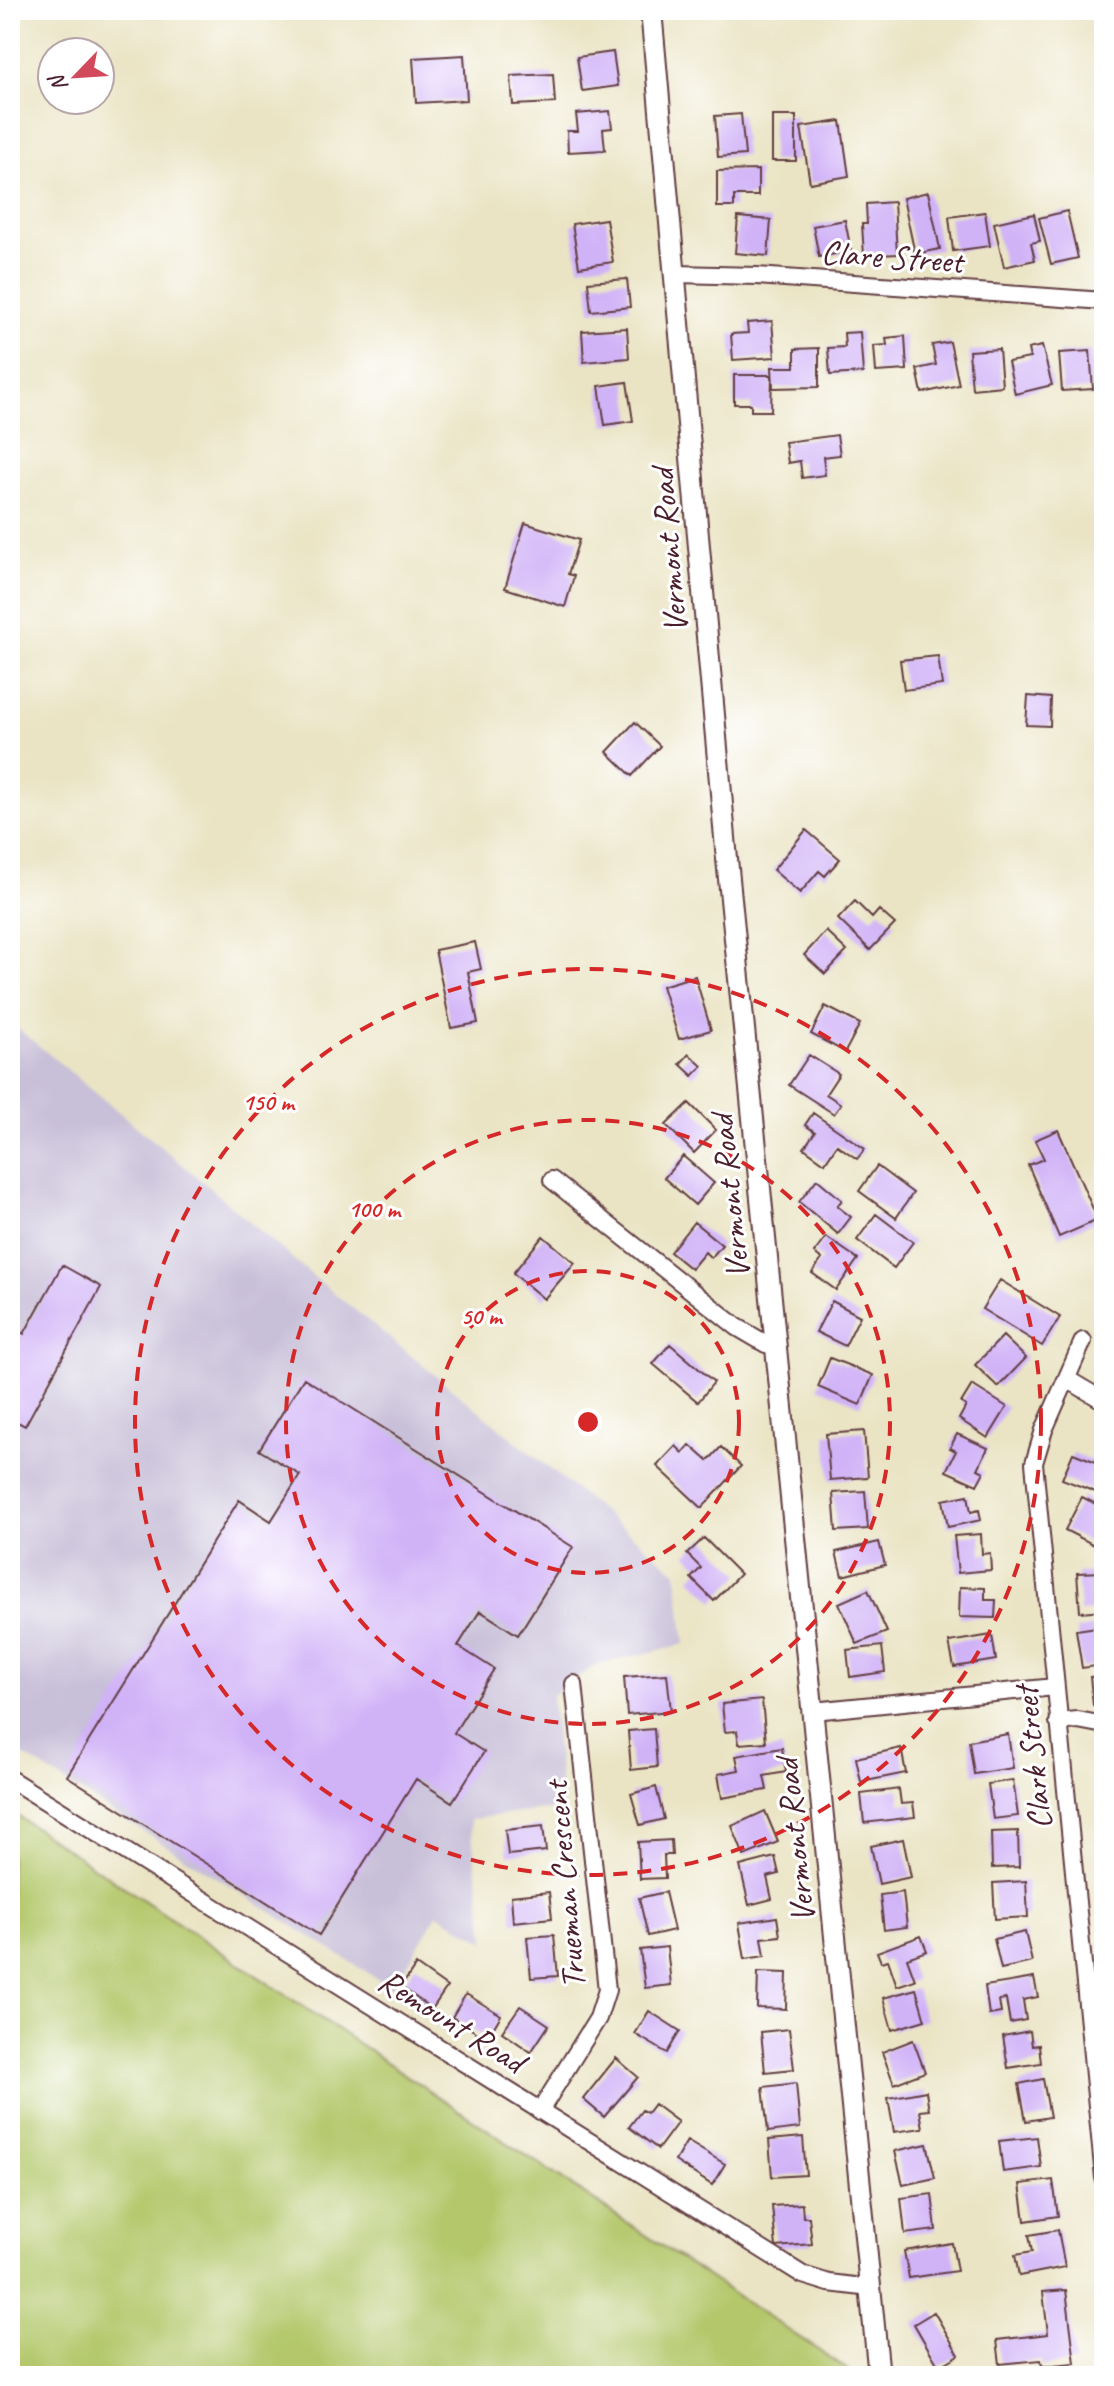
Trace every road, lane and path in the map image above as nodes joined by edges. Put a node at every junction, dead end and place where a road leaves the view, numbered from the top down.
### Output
1 (651, 10) edge
2 (676, 274) junction
3 (1104, 301) edge
4 (552, 1180) dead end
5 (1083, 1341) dead end
6 (775, 1345) junction
7 (1067, 1379) junction
8 (1104, 1401) edge
9 (574, 1684) dead end
10 (1055, 1687) junction
11 (813, 1711) junction
12 (1058, 1722) junction
13 (1104, 1725) edge
14 (10, 1779) edge
15 (540, 2111) junction
16 (1104, 2178) edge
17 (871, 2288) junction
18 (879, 2376) edge

1 - 2 street, Vermont Road
2 - 3 street, Clare Street
2 - 6 street, Vermont Road
4 - 6 street
5 - 7 street, Clark Street
6 - 11 street, Vermont Road
7 - 8 street
7 - 10 street, Clark Street
9 - 15 street, Trueman Crescent
10 - 11 street
10 - 12 street, Clark Street
11 - 17 street, Vermont Road
12 - 13 street
12 - 16 street, Clark Street
14 - 15 street, Remount Road
15 - 17 street, Remount Road
17 - 18 street, Vermont Road

